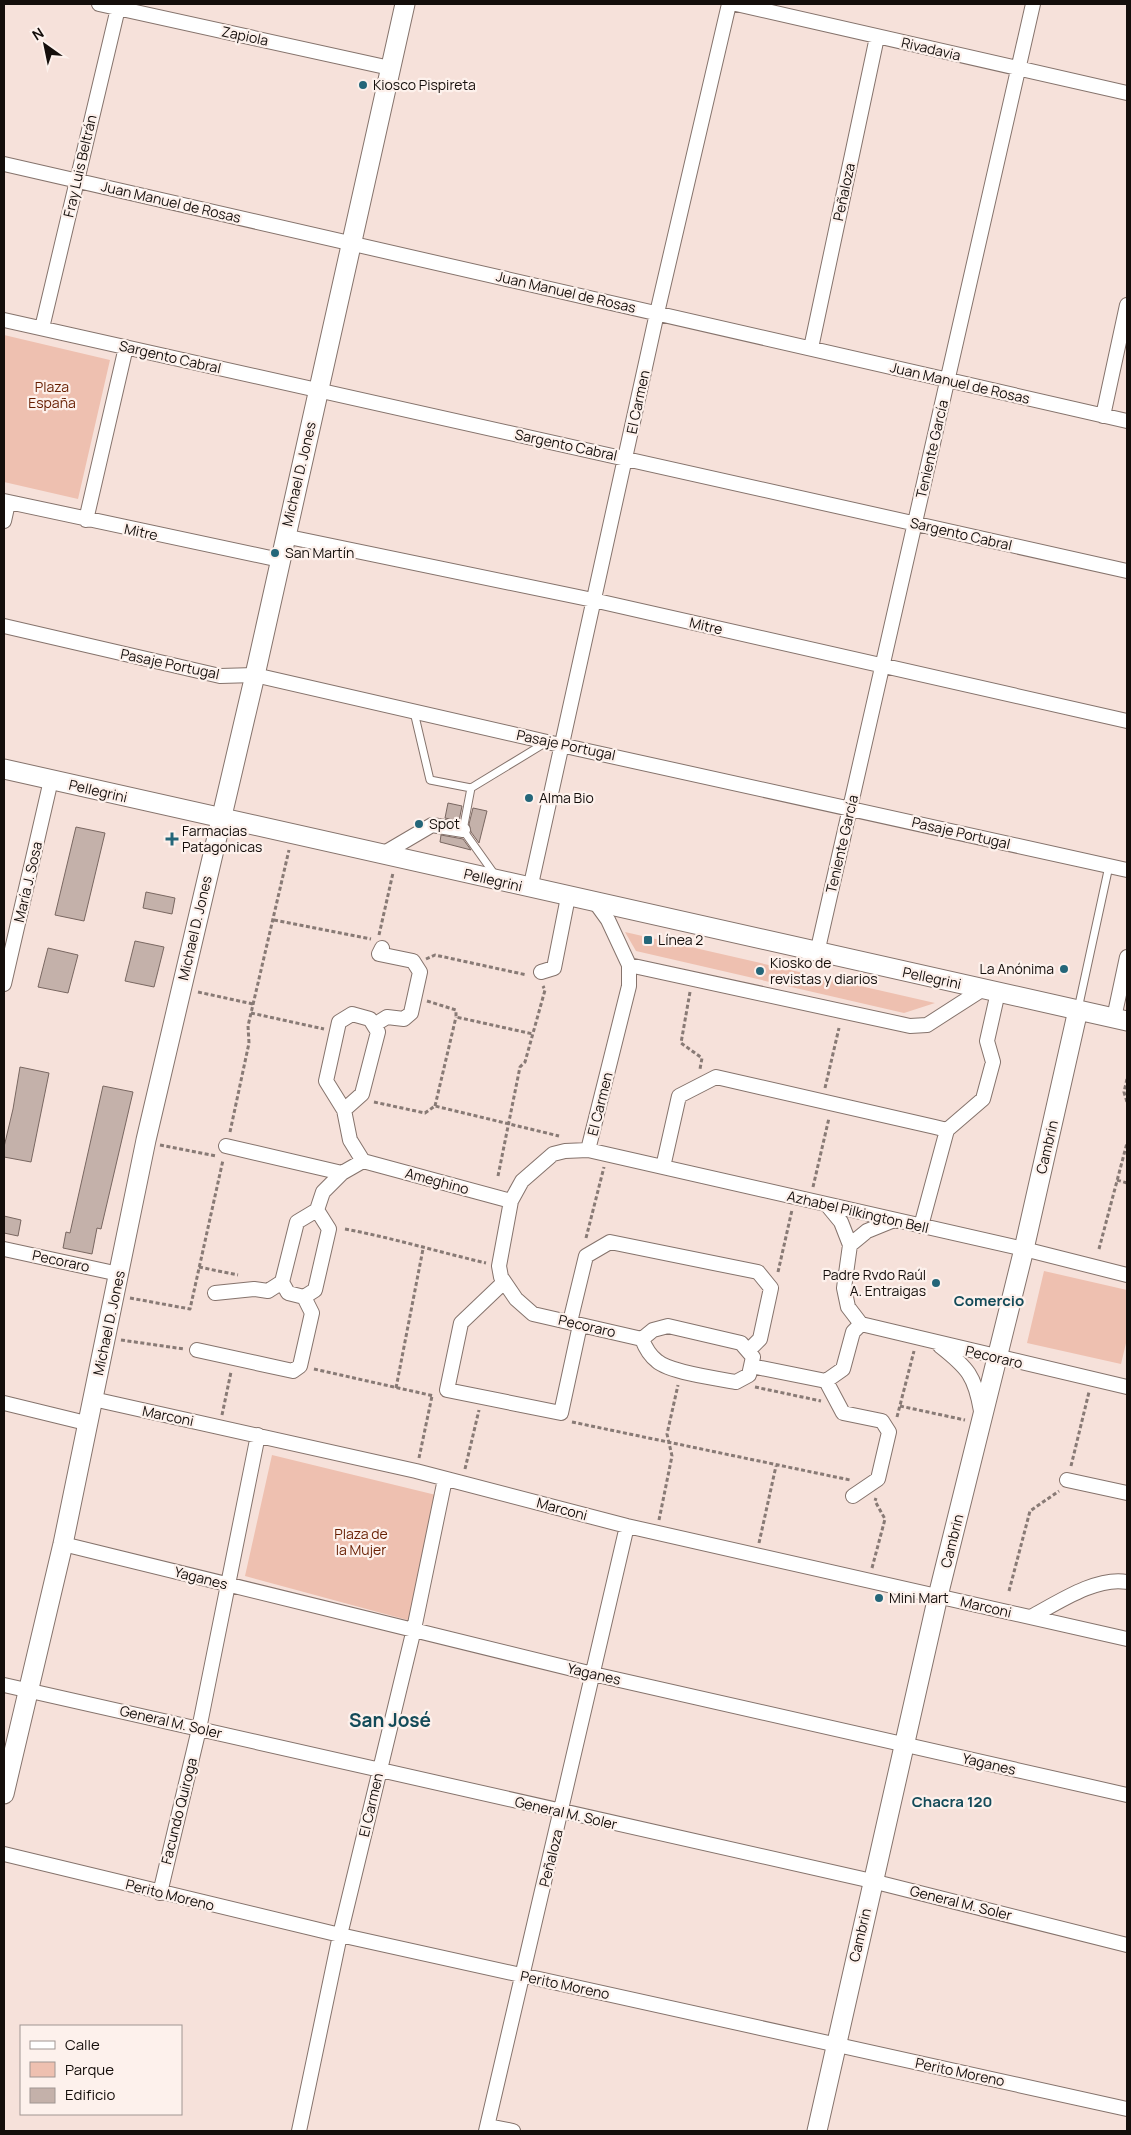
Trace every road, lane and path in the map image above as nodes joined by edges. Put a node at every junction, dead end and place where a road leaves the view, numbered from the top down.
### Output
1 (99, 4) edge
2 (405, 4) edge
3 (729, 4) edge
4 (736, 4) edge
5 (1033, 4) edge
6 (119, 6) edge
7 (877, 37) junction
8 (390, 68) junction
9 (1018, 69) junction
10 (1127, 94) edge
11 (4, 164) edge
12 (76, 180) junction
13 (352, 242) junction
14 (1127, 305) edge
15 (657, 313) junction
16 (4, 320) edge
17 (42, 328) junction
18 (126, 347) junction
19 (811, 348) junction
20 (947, 381) junction
21 (318, 391) junction
22 (1103, 416) junction
23 (1127, 421) edge
24 (625, 458) junction
25 (6, 502) edge
26 (86, 520) junction
27 (4, 521) edge
28 (915, 524) junction
29 (284, 536) junction
30 (280, 560) junction
31 (1127, 571) edge
32 (593, 600) junction
33 (4, 626) edge
34 (882, 666) junction
35 (255, 675) junction
36 (414, 711) junction
37 (1127, 721) edge
38 (547, 742) junction
39 (562, 745) junction
40 (4, 769) edge
41 (51, 780) junction
42 (471, 788) junction
43 (850, 808) junction
44 (220, 819) junction
45 (464, 830) junction
46 (292, 834) junction
47 (388, 856) junction
48 (1110, 866) junction
49 (1127, 870) edge
50 (500, 882) junction
51 (530, 888) junction
52 (568, 897) junction
53 (595, 902) junction
54 (274, 920) junction
55 (382, 948) dead end
56 (817, 953) junction
57 (417, 957) dead end
58 (1127, 957) edge
59 (426, 959) junction
60 (629, 965) junction
61 (424, 967) dead end
62 (539, 974) junction
63 (692, 980) junction
64 (4, 984) edge
65 (181, 988) junction
66 (991, 990) junction
67 (418, 998) dead end
68 (253, 1004) junction
69 (1078, 1010) junction
70 (251, 1013) junction
71 (456, 1017) junction
72 (1121, 1020) edge
73 (374, 1025) junction
74 (839, 1028) dead end
75 (337, 1033) junction
76 (533, 1034) junction
77 (700, 1066) junction
78 (710, 1068) dead end
79 (698, 1076) dead end
80 (1127, 1079) edge
81 (362, 1094) junction
82 (1127, 1102) edge
83 (832, 1104) junction
84 (435, 1106) junction
85 (344, 1110) junction
86 (508, 1126) junction
87 (947, 1130) junction
88 (559, 1136) dead end
89 (146, 1140) junction
90 (1127, 1143) edge
91 (226, 1146) joint
92 (588, 1150) junction
93 (363, 1161) junction
94 (664, 1168) junction
95 (342, 1173) junction
96 (498, 1176) dead end
97 (1117, 1180) junction
98 (1127, 1183) edge
99 (795, 1198) junction
100 (511, 1201) junction
101 (810, 1201) junction
102 (827, 1205) junction
103 (317, 1210) junction
104 (894, 1220) junction
105 (921, 1226) junction
106 (345, 1229) dead end
107 (850, 1245) junction
108 (4, 1248) edge
109 (423, 1249) junction
110 (1024, 1249) junction
111 (1099, 1250) dead end
112 (499, 1266) junction
113 (199, 1267) junction
114 (119, 1274) junction
115 (1127, 1275) edge
116 (246, 1277) dead end
117 (776, 1281) dead end
118 (282, 1282) junction
119 (504, 1282) junction
120 (215, 1293) dead end
121 (115, 1295) junction
122 (304, 1297) junction
123 (532, 1314) joint
124 (575, 1323) junction
125 (861, 1324) junction
126 (106, 1334) junction
127 (642, 1339) junction
128 (935, 1342) junction
129 (197, 1350) joint
130 (748, 1351) junction
131 (996, 1357) junction
132 (233, 1364) dead end
133 (308, 1368) dead end
134 (682, 1371) junction
135 (750, 1371) junction
136 (1092, 1379) junction
137 (826, 1381) junction
138 (1127, 1387) edge
139 (396, 1388) junction
140 (438, 1395) dead end
141 (92, 1399) junction
142 (481, 1402) dead end
143 (823, 1402) dead end
144 (4, 1403) edge
145 (900, 1406) dead end
146 (981, 1420) junction
147 (570, 1422) dead end
148 (86, 1423) junction
149 (220, 1428) junction
150 (258, 1436) junction
151 (669, 1444) junction
152 (776, 1466) junction
153 (445, 1478) junction
154 (1067, 1480) junction
155 (464, 1483) junction
156 (870, 1484) junction
157 (1127, 1493) edge
158 (853, 1496) dead end
159 (627, 1526) junction
160 (656, 1533) junction
161 (63, 1544) junction
162 (756, 1555) junction
163 (1127, 1582) edge
164 (228, 1584) junction
165 (1009, 1590) dead end
166 (938, 1596) junction
167 (1032, 1617) junction
168 (414, 1629) junction
169 (1127, 1639) edge
170 (593, 1674) junction
171 (4, 1685) edge
172 (29, 1689) junction
173 (199, 1728) junction
174 (904, 1744) junction
175 (379, 1771) junction
176 (4, 1794) edge
177 (1127, 1795) edge
178 (562, 1813) junction
179 (4, 1854) edge
180 (872, 1881) junction
181 (160, 1893) junction
182 (340, 1935) junction
183 (1127, 1945) edge
184 (523, 1975) junction
185 (836, 2045) junction
186 (1127, 2109) edge
187 (487, 2128) edge
188 (299, 2131) edge
189 (513, 2131) edge
190 (817, 2131) edge

1 - 6 street, Zapiola
2 - 8 street, Michael D. Jones
3 - 15 street, El Carmen
4 - 7 street, Rivadavia
5 - 9 street, Teniente García
6 - 8 street, Zapiola
6 - 12 street, Fray Luis Beltrán
7 - 9 street, Rivadavia
7 - 19 street, Peñaloza
8 - 13 street, Michael D. Jones
9 - 10 street, Rivadavia
9 - 20 street, Teniente García
11 - 12 street, Juan Manuel de Rosas
12 - 13 street, Juan Manuel de Rosas
12 - 17 street, Fray Luis Beltrán
13 - 15 street, Juan Manuel de Rosas
13 - 21 street, Michael D. Jones
14 - 22 street
15 - 19 street, Juan Manuel de Rosas
15 - 24 street, El Carmen
16 - 17 street, Sargento Cabral
17 - 18 street, Sargento Cabral
18 - 21 street, Sargento Cabral
18 - 26 street
19 - 20 street, Juan Manuel de Rosas
20 - 22 street, Juan Manuel de Rosas
20 - 28 street, Teniente García
21 - 24 street, Sargento Cabral
21 - 29 street, Michael D. Jones
22 - 23 street, Juan Manuel de Rosas
24 - 28 street, Sargento Cabral
24 - 32 street, El Carmen
25 - 26 street, Mitre
25 - 27 street
26 - 30 street, Mitre
28 - 31 street, Sargento Cabral
28 - 34 street, Teniente García
29 - 30 street, Michael D. Jones
29 - 32 street, Mitre
30 - 35 street, Michael D. Jones
32 - 34 street, Mitre
32 - 39 street, El Carmen
33 - 35 street, Pasaje Portugal
34 - 37 street, Mitre
34 - 43 street, Teniente García
35 - 36 street, Pasaje Portugal
35 - 44 street, Michael D. Jones
36 - 38 street, Pasaje Portugal
36 - 42 lane
38 - 39 street, Pasaje Portugal
38 - 42 lane
39 - 43 street, Pasaje Portugal
39 - 51 street, El Carmen
40 - 41 street, Pellegrini
41 - 44 street, Pellegrini
41 - 64 street, María J. Sosa
42 - 45 lane
43 - 48 street, Pasaje Portugal
43 - 56 street, Teniente García
44 - 46 street, Pellegrini
44 - 65 street, Michael D. Jones
45 - 47 street
45 - 50 lane
46 - 47 street, Pellegrini
46 - 54 path
47 - 50 street, Pellegrini
47 - 54 path
48 - 49 street, Pasaje Portugal
48 - 69 lane
50 - 51 street, Pellegrini
51 - 52 street, Pellegrini
52 - 53 street, Pellegrini
52 - 62 street
53 - 56 street, Pellegrini
53 - 60 street, El Carmen
54 - 68 path
55 - 73 street
56 - 66 street, Pellegrini
57 - 59 path
58 - 72 street
59 - 61 path
59 - 62 path
60 - 63 street, Pellegrini
60 - 92 street, El Carmen
62 - 76 path
63 - 66 street, Pellegrini
63 - 77 path
65 - 68 path
65 - 89 street, Michael D. Jones
66 - 69 street, Pellegrini
66 - 87 street
67 - 71 path
68 - 70 path
69 - 72 street, Pellegrini
69 - 110 street, Cambrin
70 - 75 path
70 - 91 path
71 - 76 path
71 - 84 path
73 - 75 street
73 - 81 street
74 - 83 path
75 - 85 street
76 - 86 path
77 - 78 path
77 - 79 path
80 - 82 path
81 - 84 path
81 - 85 street
83 - 87 street
83 - 94 street
83 - 101 path
84 - 86 path
85 - 93 street
86 - 88 path
86 - 96 path
87 - 105 street
89 - 113 path
89 - 114 street, Michael D. Jones
90 - 97 path
91 - 95 street
92 - 94 street, Azhabel Pilkington Bell
92 - 100 street, El Carmen
93 - 95 street
93 - 100 street, Ameghino
94 - 99 street, Azhabel Pilkington Bell
95 - 103 street
97 - 98 path
97 - 111 path
99 - 101 street, Azhabel Pilkington Bell
99 - 117 path
100 - 112 street, El Carmen
101 - 102 street, Azhabel Pilkington Bell
102 - 104 street, Azhabel Pilkington Bell
102 - 107 street
103 - 118 street
103 - 122 street
104 - 105 street, Azhabel Pilkington Bell
104 - 107 street
105 - 110 street, Azhabel Pilkington Bell
106 - 109 path
107 - 125 street
108 - 114 street, Pecoraro
109 - 112 path
109 - 139 path
110 - 115 street, Azhabel Pilkington Bell
110 - 131 street, Cambrin
112 - 119 street, El Carmen
113 - 116 path
113 - 121 path
114 - 121 street, Michael D. Jones
118 - 120 street
118 - 122 street
119 - 123 street, El Carmen
119 - 124 street
121 - 126 street, Michael D. Jones
122 - 129 street
123 - 124 street, Pecoraro
124 - 127 street, Pecoraro
124 - 130 street
125 - 128 street, Pecoraro
125 - 137 street
126 - 129 path
126 - 141 street, Michael D. Jones
127 - 130 street
127 - 134 street
128 - 131 street, Pecoraro
128 - 146 street
130 - 135 street
131 - 136 street, Pecoraro
131 - 146 street, Cambrin
132 - 149 path
133 - 139 path
134 - 135 street
134 - 151 path
135 - 137 street
135 - 143 path
136 - 138 street, Pecoraro
136 - 154 path
137 - 156 street
139 - 140 path
141 - 148 street, Michael D. Jones
141 - 149 street, Marconi
142 - 155 path
144 - 148 street
145 - 146 path
146 - 166 street, Cambrin
147 - 151 path
148 - 161 street, Michael D. Jones
149 - 150 street, Marconi
150 - 153 street, Marconi
150 - 164 street, Facundo Quiroga
151 - 152 path
151 - 160 path
152 - 156 path
152 - 162 path
153 - 155 street, Marconi
153 - 168 street, El Carmen
154 - 157 street
154 - 165 path
155 - 159 street, Marconi
156 - 158 street
159 - 160 street, Marconi
159 - 170 street, Peñaloza
160 - 162 street, Marconi
161 - 164 street, Yaganes
161 - 172 street, Michael D. Jones
162 - 166 street, Marconi
163 - 167 street
164 - 168 street, Yaganes
164 - 173 street, Facundo Quiroga
166 - 167 street, Marconi
166 - 174 street, Cambrin
167 - 169 street, Marconi
168 - 170 street, Yaganes
168 - 175 street, El Carmen
170 - 174 street, Yaganes
170 - 178 street, Peñaloza
171 - 172 street, General M. Soler
172 - 173 street, General M. Soler
172 - 176 street, Michael D. Jones
173 - 175 street, General M. Soler
173 - 181 street, Facundo Quiroga
174 - 177 street, Yaganes
174 - 180 street, Cambrin
175 - 178 street, General M. Soler
175 - 182 street, El Carmen
178 - 180 street, General M. Soler
178 - 184 street, Peñaloza
179 - 181 street, Perito Moreno
180 - 183 street, General M. Soler
180 - 185 street, Cambrin
181 - 182 street, Perito Moreno
182 - 184 street, Perito Moreno
182 - 188 street, El Carmen
184 - 185 street, Perito Moreno
184 - 187 street, Peñaloza
185 - 186 street, Perito Moreno
185 - 190 street, Cambrin
187 - 189 street

